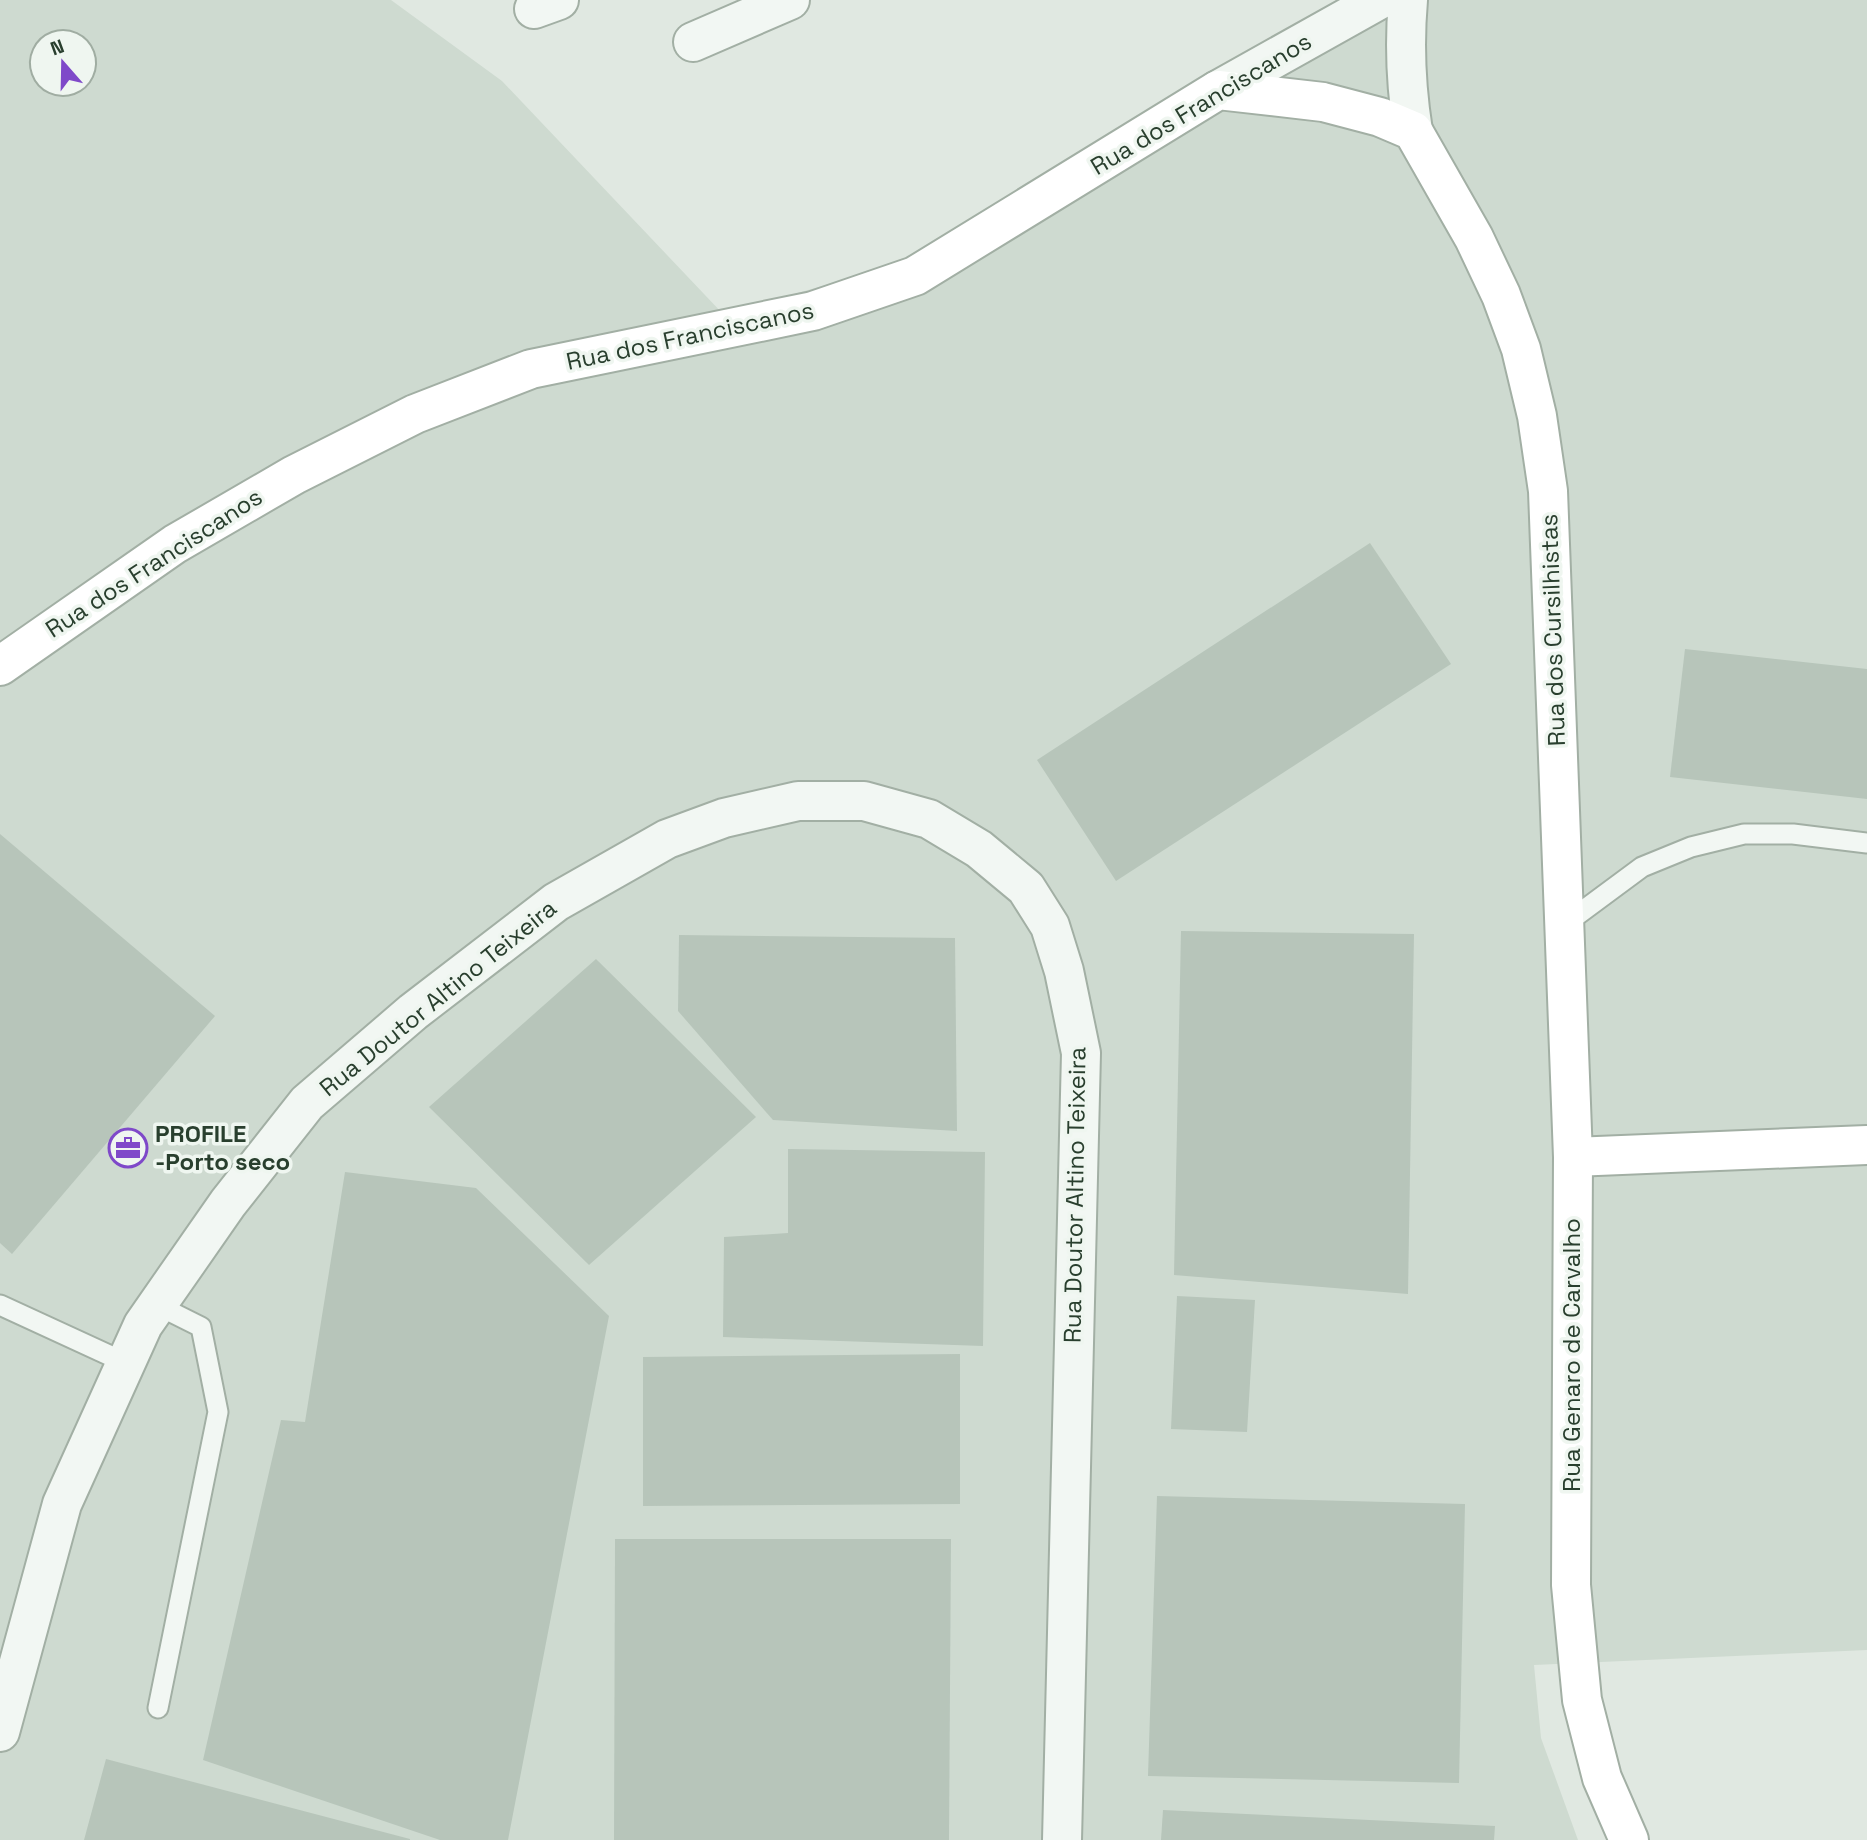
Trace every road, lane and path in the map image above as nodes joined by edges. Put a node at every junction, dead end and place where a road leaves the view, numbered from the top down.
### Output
1 (790, 0) edge
2 (1379, 0) edge
3 (1408, 0) edge
4 (752, 7) edge
5 (693, 41) dead end
6 (1219, 90) junction
7 (1413, 131) junction
8 (0, 666) edge
9 (1867, 843) edge
10 (1564, 925) junction
11 (1861, 1138) edge
12 (1573, 1157) junction
13 (0, 1305) edge
14 (157, 1305) junction
15 (126, 1363) junction
16 (158, 1708) dead end
17 (0, 1731) edge
18 (1062, 1840) edge
19 (1629, 1840) edge

1 - 4 street
2 - 6 street, Rua dos Franciscanos
3 - 7 street, Rua dos Cursilhistas
4 - 5 street
6 - 7 main road
6 - 8 main road, Rua dos Franciscanos
7 - 10 main road, Rua dos Cursilhistas
9 - 10 lane
10 - 12 main road, Rua dos Cursilhistas
11 - 12 main road
12 - 19 main road, Rua Genaro de Carvalho
13 - 15 lane
14 - 15 street, Rua Doutor Altino Teixeira
14 - 16 lane
14 - 18 street, Rua Doutor Altino Teixeira
15 - 17 street, Rua Doutor Altino Teixeira

